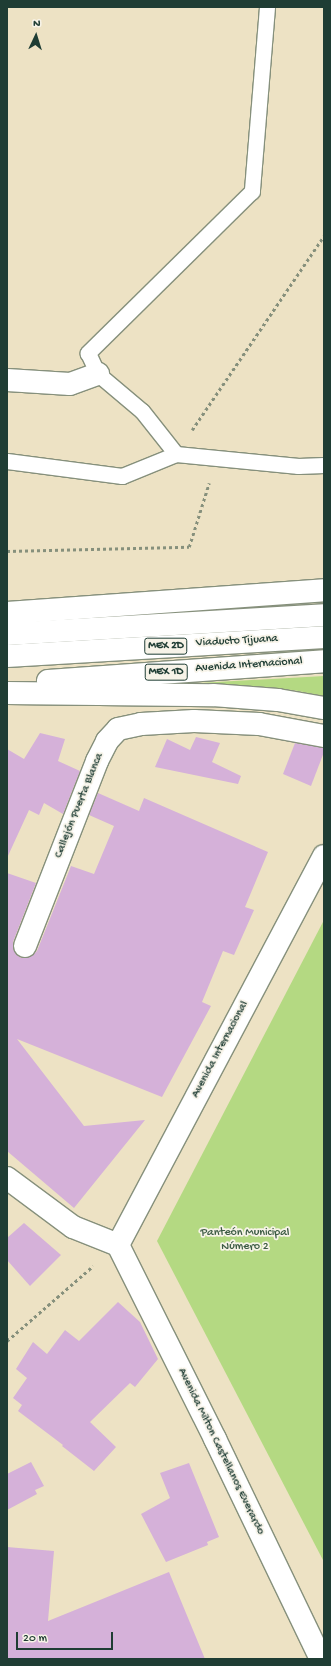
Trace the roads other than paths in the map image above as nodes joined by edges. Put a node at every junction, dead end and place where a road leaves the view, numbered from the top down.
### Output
1 (267, 7) edge
2 (98, 374) junction
3 (7, 380) edge
4 (176, 454) junction
5 (7, 461) edge
6 (324, 465) edge
7 (324, 590) edge
8 (7, 613) edge
9 (324, 615) edge
10 (7, 634) edge
11 (324, 637) edge
12 (7, 656) edge
13 (324, 661) edge
14 (7, 684) edge
15 (7, 693) edge
16 (324, 708) edge
17 (324, 736) edge
18 (324, 856) edge
19 (25, 946) dead end
20 (7, 1178) edge
21 (118, 1245) junction
22 (322, 1659) edge

1 - 2 lane
2 - 3 main road
2 - 4 lane
4 - 5 lane
4 - 6 lane
7 - 8 main road
9 - 10 main road, Viaducto Tijuana / MEX 2D
11 - 12 main road, Viaducto Tijuana / MEX 2D
13 - 14 main road, Avenida Internacional / MEX 1D
15 - 16 main road
17 - 19 main road, Callejón Puerta Blanca
18 - 21 main road, Avenida Internacional
20 - 21 main road
21 - 22 main road, Avenida Milton Castellanos Everardo

